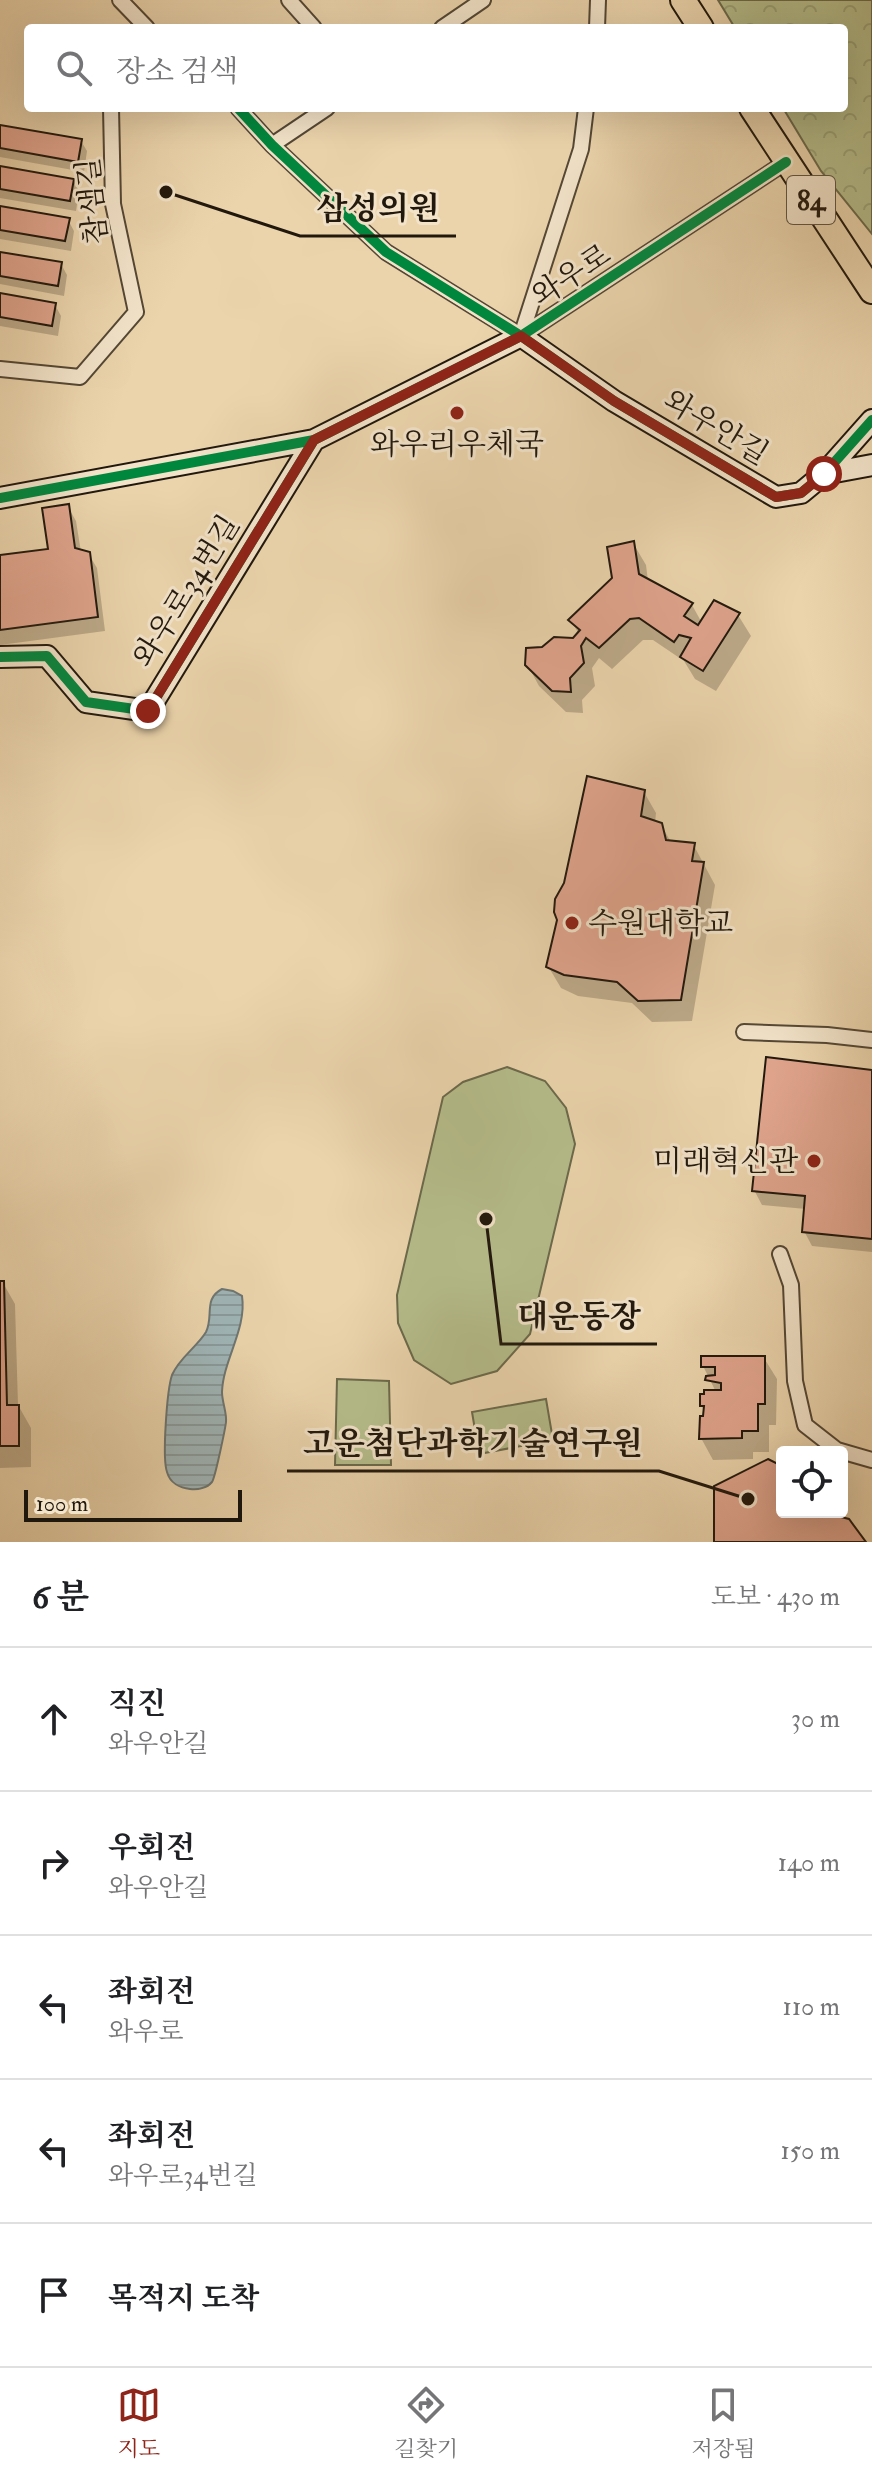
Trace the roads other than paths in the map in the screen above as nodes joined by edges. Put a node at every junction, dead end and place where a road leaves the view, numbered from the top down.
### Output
1 (120, 0) edge
2 (289, 0) edge
3 (483, 0) edge
4 (598, 0) edge
5 (683, 0) edge
6 (143, 24) edge
7 (310, 24) edge
8 (448, 24) edge
9 (597, 24) edge
10 (698, 24) edge
11 (111, 112) edge
12 (242, 112) edge
13 (321, 112) edge
14 (586, 112) edge
15 (755, 112) edge
16 (272, 145) junction
17 (786, 162) junction
18 (872, 291) edge
19 (521, 336) junction
20 (0, 369) edge
21 (872, 420) edge
22 (314, 440) junction
23 (872, 465) edge
24 (824, 474) junction
25 (0, 498) edge
26 (0, 657) edge
27 (744, 1032) dead end
28 (872, 1040) edge
29 (780, 1254) dead end
30 (872, 1460) edge

1 - 6 street
2 - 7 street
3 - 8 street
4 - 9 street
5 - 10 main road
11 - 20 street, 참샘길
12 - 16 street, 와우안길
13 - 16 street
14 - 19 street
15 - 17 main road, 84
16 - 19 street, 와우안길
17 - 18 main road, 84
17 - 19 street, 와우로
19 - 22 street, 와우로
19 - 24 street, 와우안길
21 - 24 street, 와우안길
22 - 25 street, 와우로
22 - 26 street, 와우로34번길
23 - 24 street
27 - 28 street
29 - 30 street

